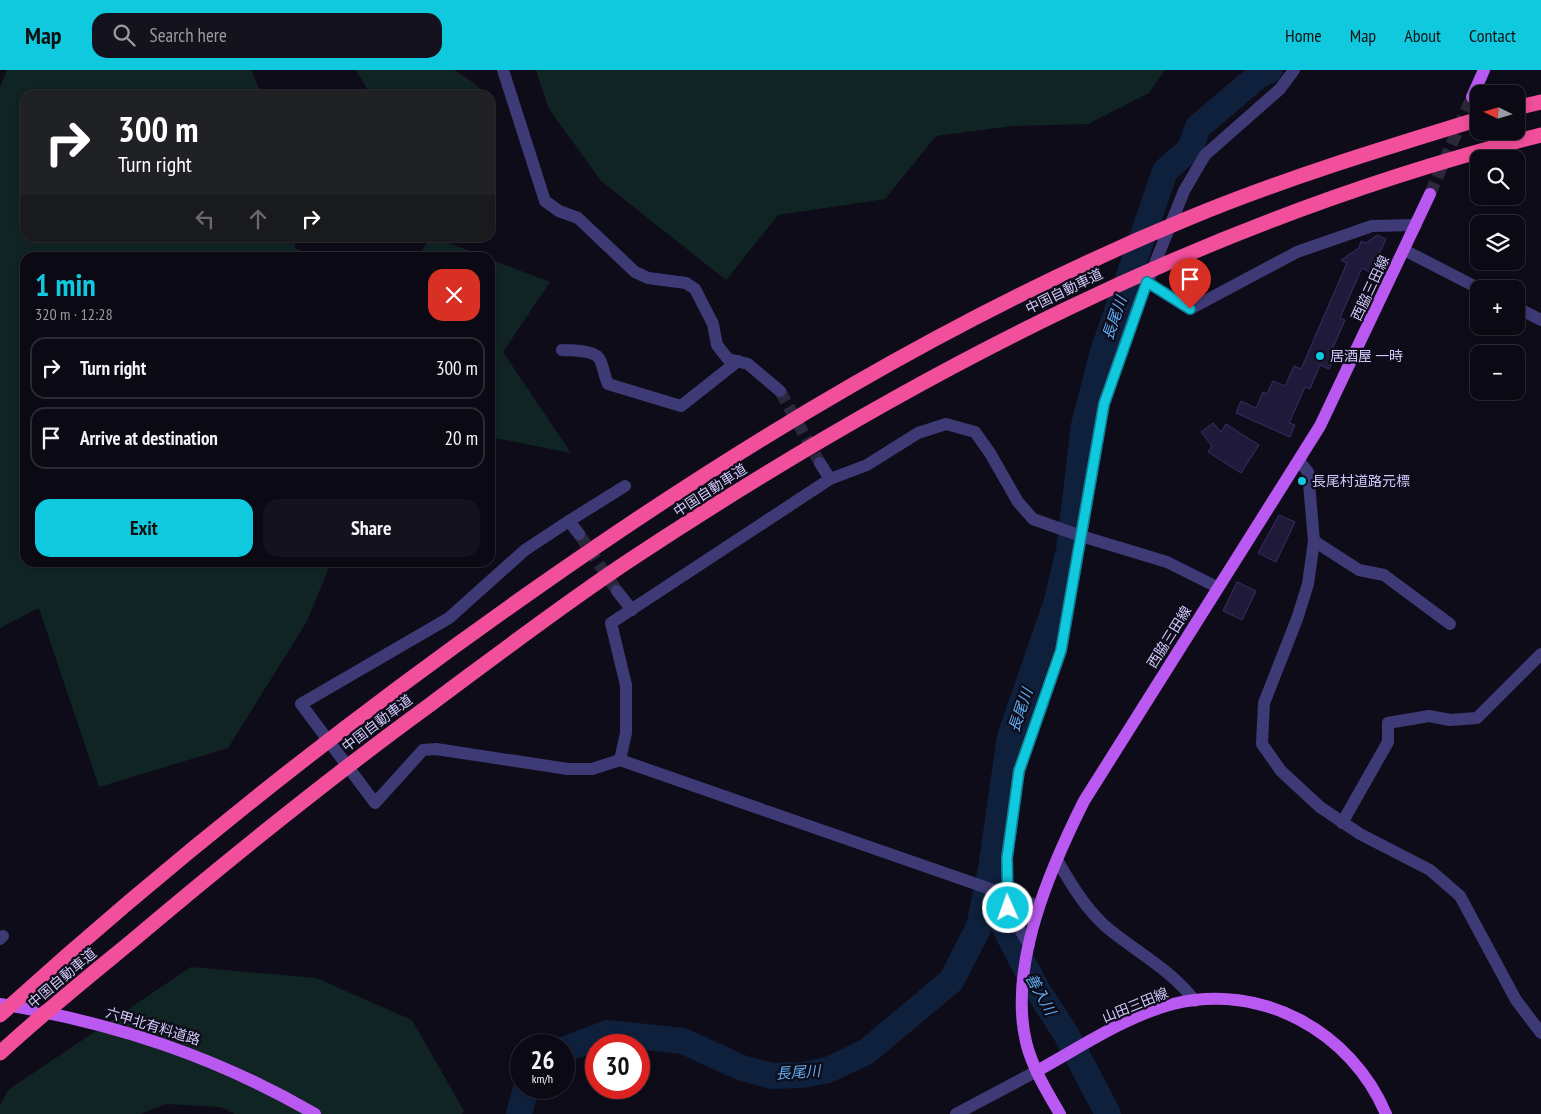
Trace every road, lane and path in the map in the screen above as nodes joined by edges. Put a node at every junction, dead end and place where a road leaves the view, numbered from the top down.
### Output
1 (503, 70) edge
2 (1294, 70) edge
3 (1484, 70) edge
4 (1477, 85) tunnel mouth
5 (1541, 102) edge
6 (1525, 106) edge
7 (1470, 122) edge
8 (1541, 135) edge
9 (1430, 194) tunnel mouth
10 (1416, 225) junction
11 (1404, 250) junction
12 (1147, 282) junction
13 (1470, 284) edge
14 (1525, 312) edge
15 (1541, 320) edge
16 (562, 350) dead end
17 (738, 361) junction
18 (780, 391) tunnel mouth
19 (1299, 461) junction
20 (820, 463) tunnel mouth
21 (830, 479) junction
22 (625, 486) dead end
23 (569, 521) junction
24 (580, 534) tunnel mouth
25 (1081, 536) junction
26 (1314, 541) junction
27 (1217, 587) junction
28 (617, 591) tunnel mouth
29 (632, 610) junction
30 (1450, 624) dead end
31 (1541, 654) edge
32 (620, 760) junction
33 (1342, 823) junction
34 (1057, 860) junction
35 (1008, 893) junction
36 (1039, 906) junction
37 (1028, 949) junction
38 (1195, 1002) junction
39 (0, 1004) edge
40 (0, 1015) edge
41 (1541, 1033) edge
42 (0, 1053) edge
43 (1037, 1071) junction
44 (315, 1114) edge
45 (956, 1114) edge
46 (1060, 1114) edge
47 (1386, 1114) edge

1 - 17 street
2 - 12 street
3 - 4 main road
5 - 6 highway
7 - 40 highway, 中国自動車道
8 - 42 highway, 中国自動車道
9 - 10 main road, 西脇三田線
10 - 11 main road, 西脇三田線
10 - 12 street
11 - 13 street
11 - 19 main road, 西脇三田線
12 - 25 street
14 - 15 street
16 - 17 street
17 - 18 street
19 - 26 street
19 - 27 main road, 西脇三田線
20 - 21 street
21 - 25 street
21 - 29 street
22 - 23 street
23 - 24 street
23 - 32 street
25 - 27 street
25 - 35 street
26 - 30 street
26 - 33 street
27 - 34 main road, 西脇三田線
28 - 29 street
29 - 32 street
31 - 33 street
32 - 35 street
33 - 41 street
34 - 36 main road, 西脇三田線
34 - 38 street
35 - 36 street
35 - 37 street
36 - 37 main road, 西脇三田線
37 - 43 main road, 西脇三田線
38 - 43 main road, 山田三田線
38 - 47 main road, 山田三田線
39 - 44 main road, 六甲北有料道路
43 - 45 street
43 - 46 main road, 西脇三田線

